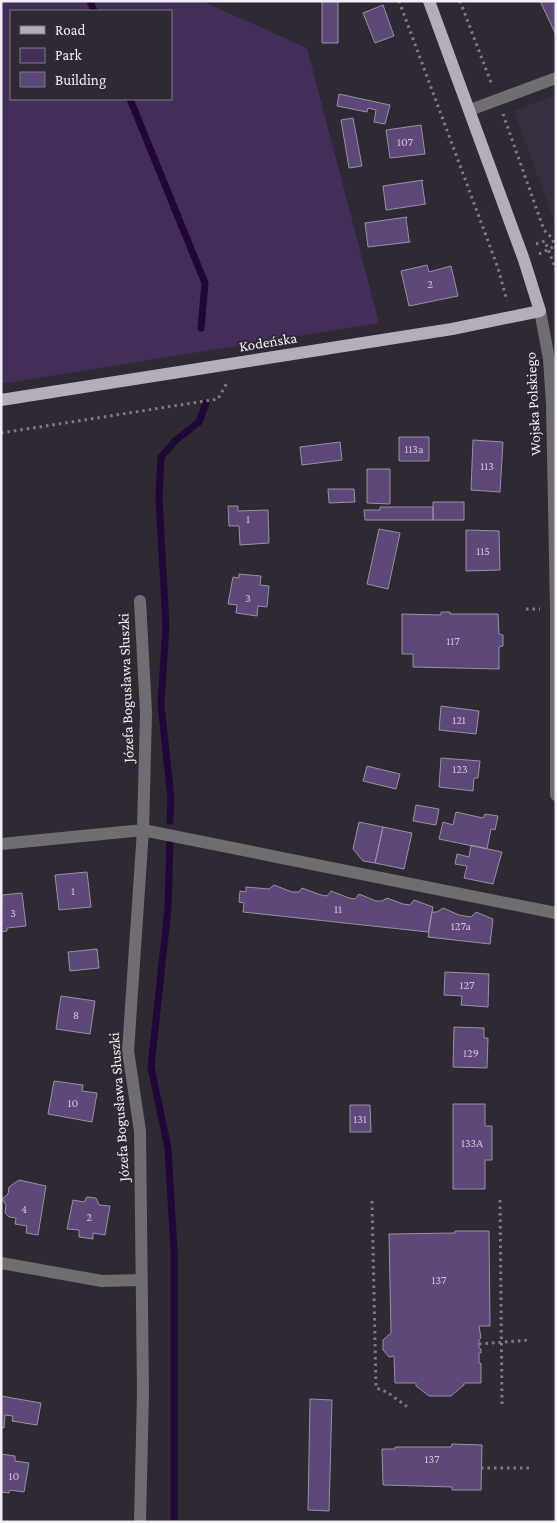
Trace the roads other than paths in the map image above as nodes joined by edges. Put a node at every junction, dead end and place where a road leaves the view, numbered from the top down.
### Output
1 (429, 1) edge
2 (556, 78) edge
3 (470, 110) junction
4 (540, 311) junction
5 (1, 400) edge
6 (140, 602) dead end
7 (555, 657) edge
8 (556, 795) edge
9 (143, 830) junction
10 (1, 844) edge
11 (556, 913) edge
12 (1, 1263) edge
13 (140, 1280) junction
14 (140, 1522) edge

1 - 3 main road, Wojska Polskiego
2 - 3 street
3 - 4 main road, Wojska Polskiego
4 - 5 main road, Kodeńska
4 - 7 street, Wojska Polskiego
6 - 9 street, Józefa Bogusława Słuszki
7 - 8 street, Wojska Polskiego
9 - 10 street
9 - 11 street
9 - 13 street, Józefa Bogusława Słuszki
12 - 13 street
13 - 14 street, Józefa Bogusława Słuszki

